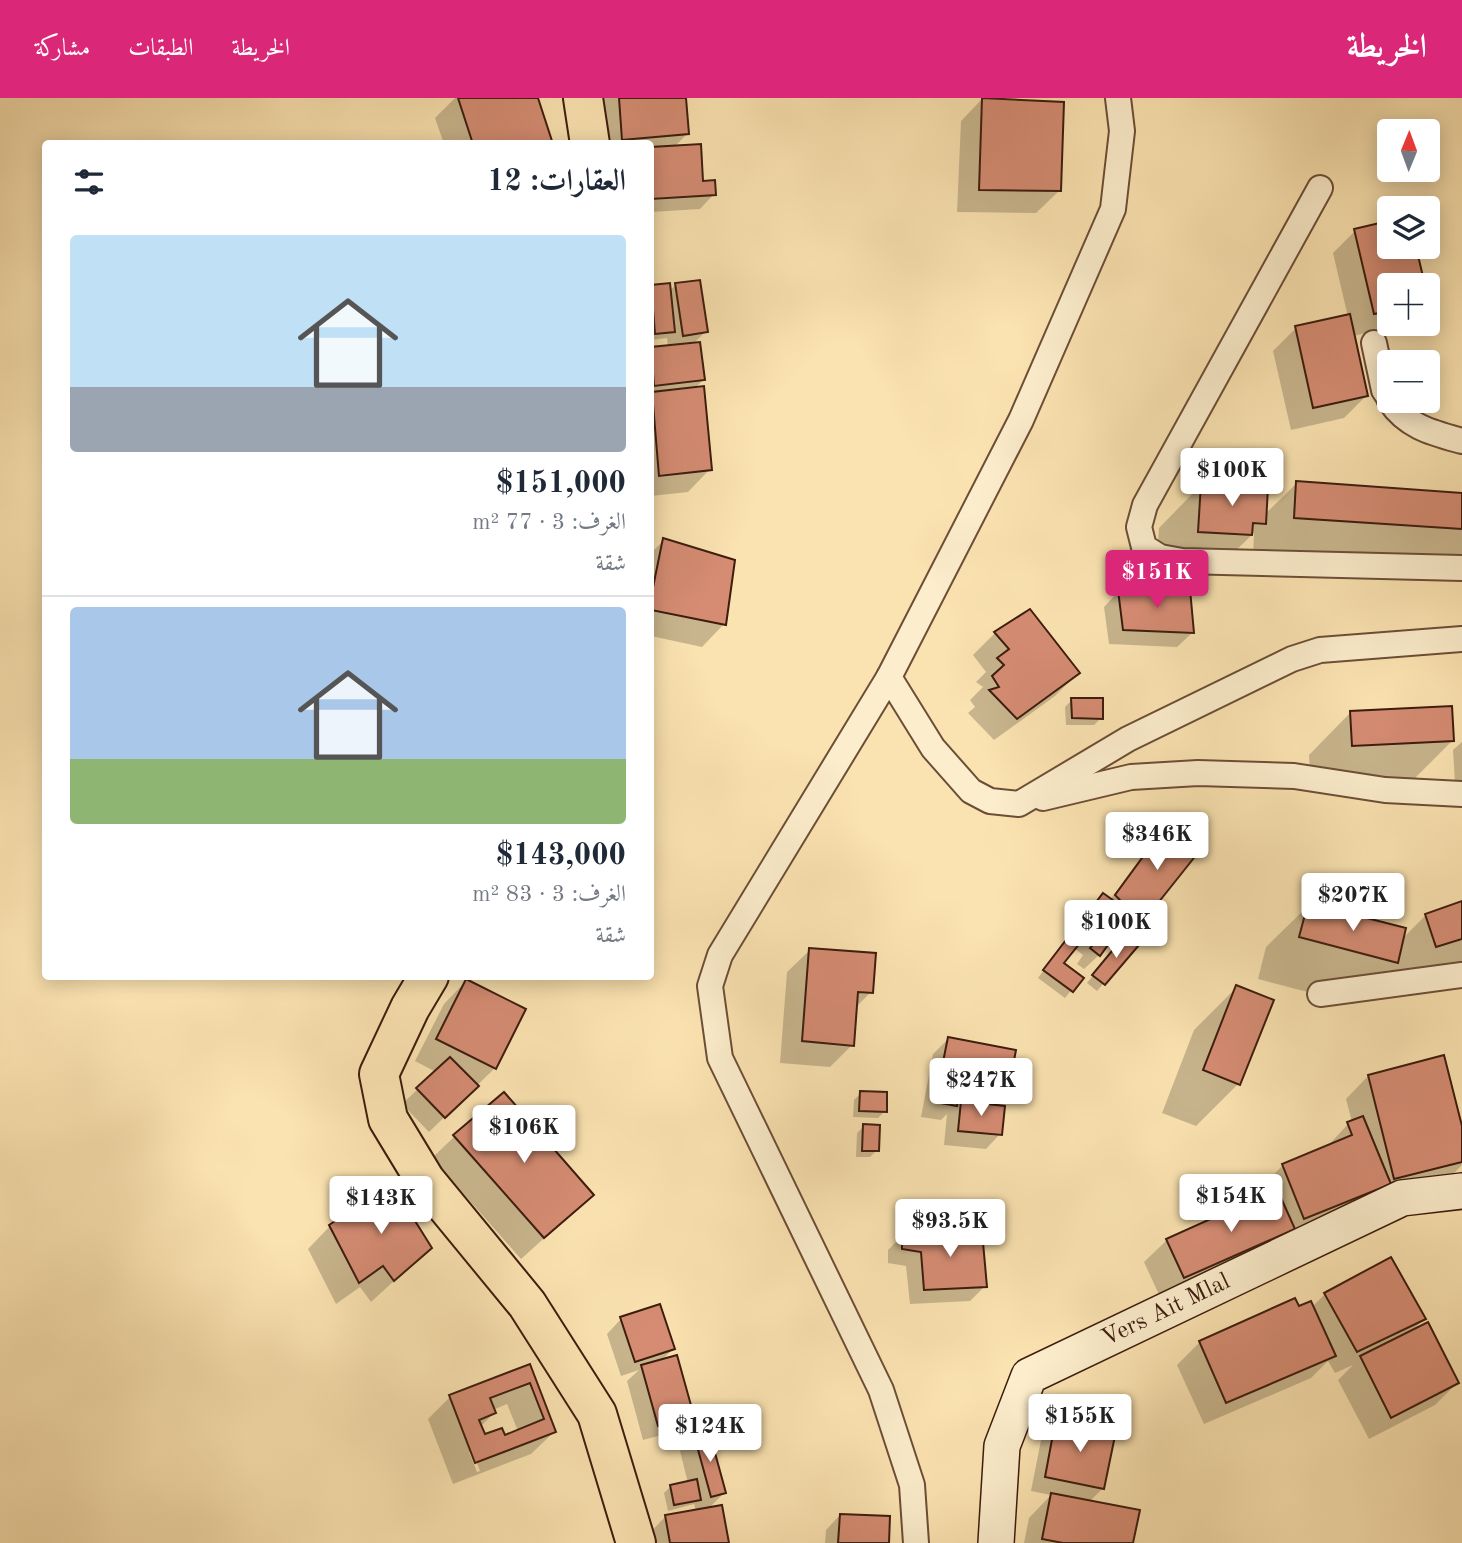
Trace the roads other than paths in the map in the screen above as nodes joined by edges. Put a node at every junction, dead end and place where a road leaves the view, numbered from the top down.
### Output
1 (583, 98) edge
2 (1118, 98) edge
3 (589, 140) edge
4 (1320, 188) dead end
5 (1374, 343) dead end
6 (1377, 357) edge
7 (1398, 413) edge
8 (1462, 441) edge
9 (1462, 568) edge
10 (1462, 639) edge
11 (889, 677) junction
12 (1462, 794) edge
13 (1019, 804) junction
14 (1462, 975) edge
15 (427, 980) edge
16 (1320, 994) dead end
17 (1462, 1191) edge
18 (636, 1543) edge
19 (916, 1543) edge
20 (996, 1543) edge

1 - 3 main road
2 - 11 street
4 - 9 street
5 - 6 street
7 - 8 street
10 - 13 street
11 - 13 street
11 - 19 street
12 - 13 street
14 - 16 street
15 - 18 main road
17 - 20 street, Vers Ait Mlal

